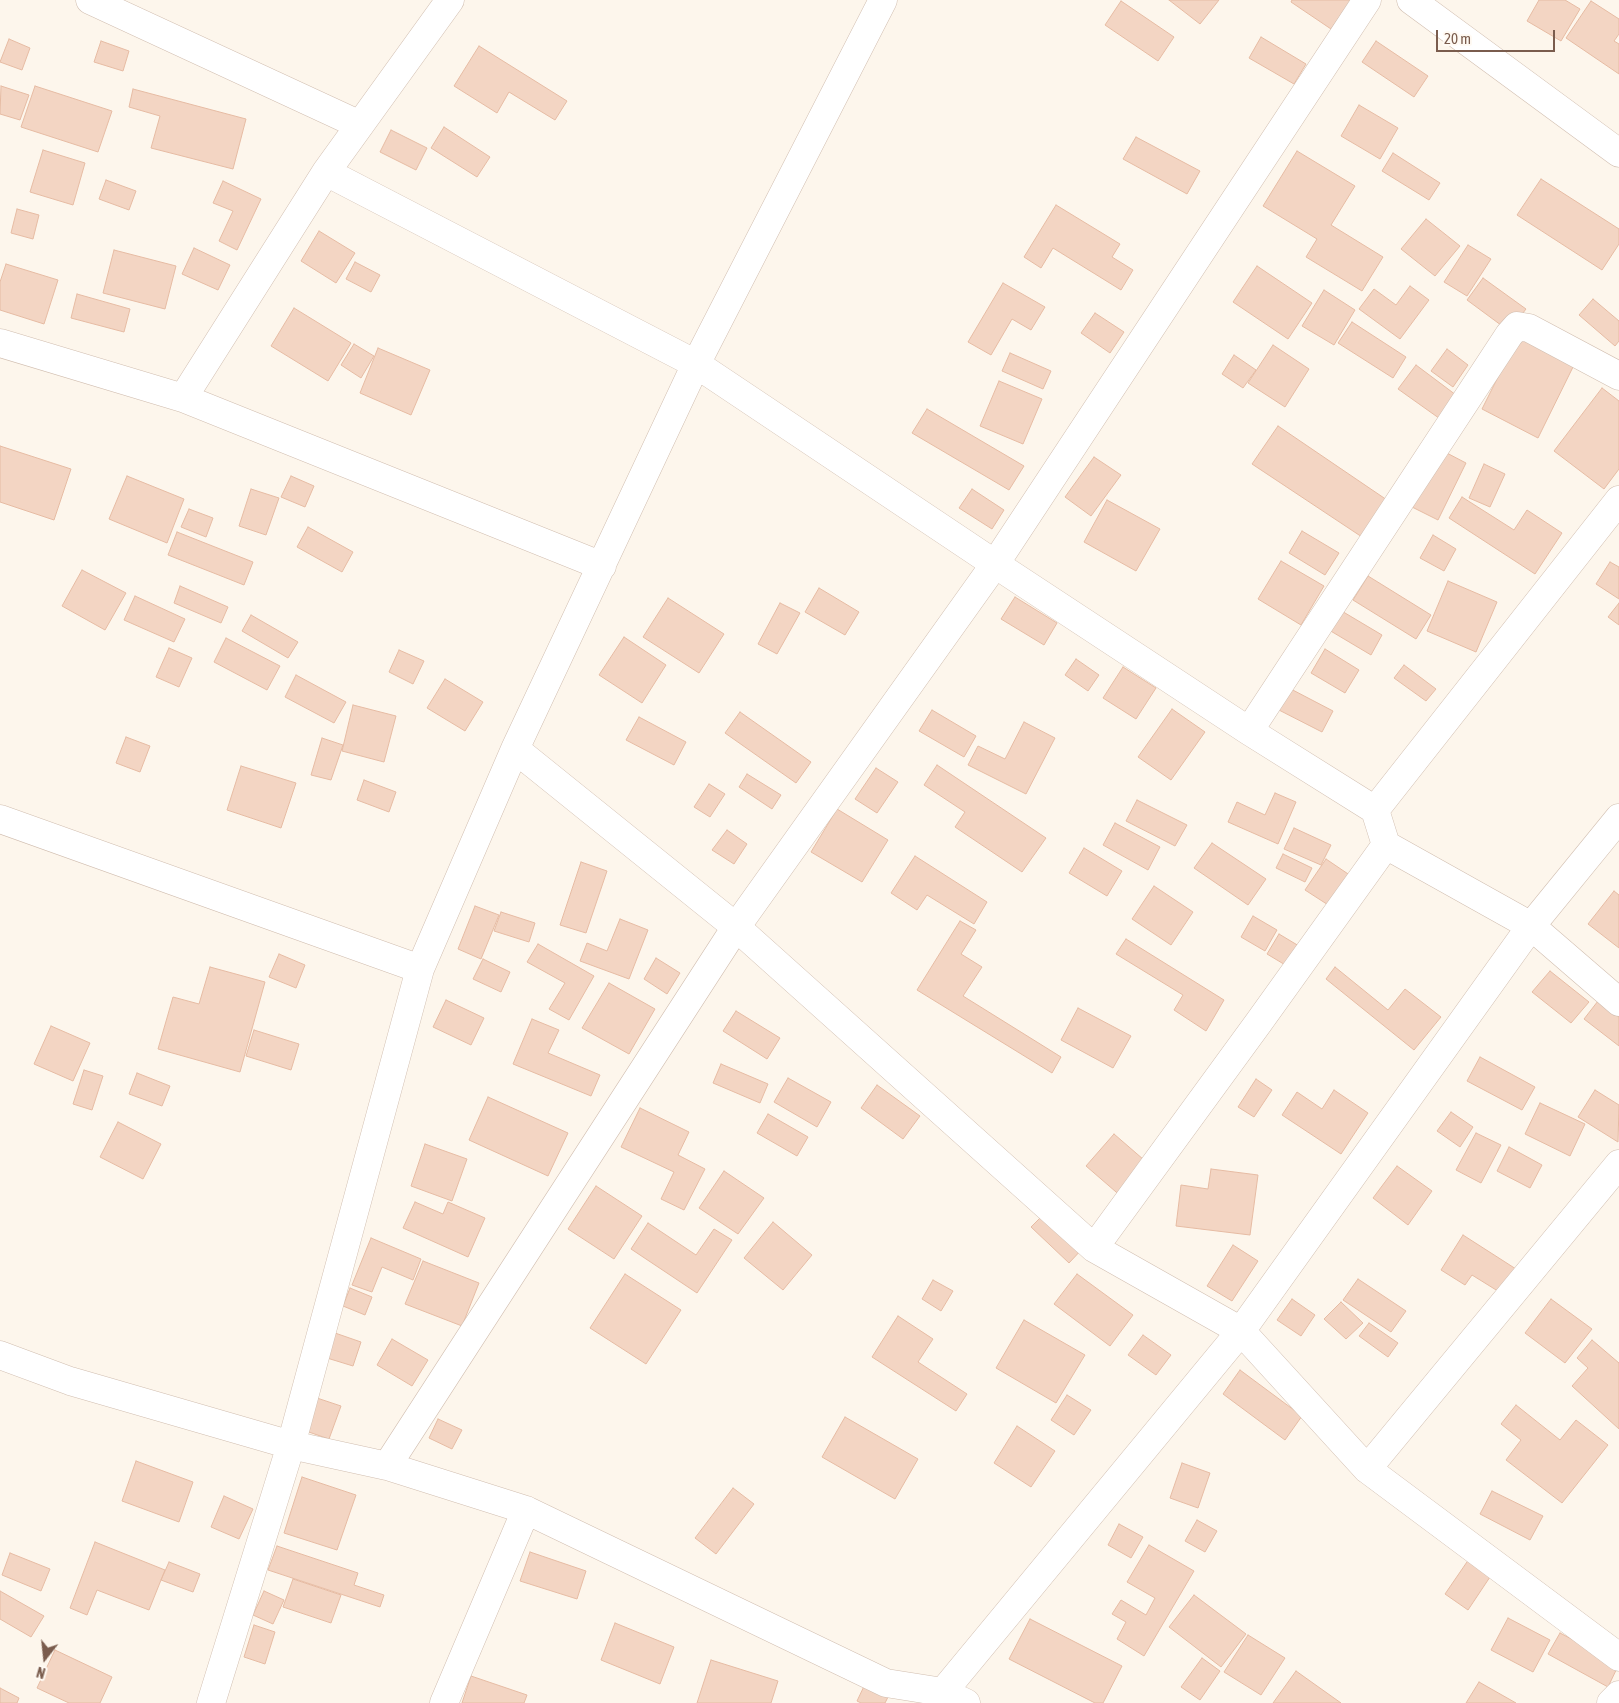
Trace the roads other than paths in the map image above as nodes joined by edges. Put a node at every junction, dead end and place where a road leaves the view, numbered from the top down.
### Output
1 (90, 0) edge
2 (450, 0) edge
3 (883, 0) edge
4 (1367, 0) edge
5 (1410, 0) edge
6 (360, 125) junction
7 (1619, 153) edge
8 (326, 172) junction
9 (0, 344) edge
10 (696, 364) junction
11 (1619, 376) edge
12 (183, 398) junction
13 (1619, 500) edge
14 (995, 564) junction
15 (602, 566) junction
16 (1249, 730) junction
17 (515, 748) junction
18 (1375, 810) junction
19 (0, 818) edge
20 (1619, 818) edge
21 (1386, 845) junction
22 (1531, 926) junction
23 (736, 927) junction
24 (420, 969) junction
25 (1619, 1002) edge
26 (1619, 1164) edge
27 (1094, 1248) junction
28 (1241, 1331) junction
29 (0, 1355) edge
30 (291, 1445) junction
31 (387, 1466) junction
32 (1367, 1469) junction
33 (526, 1510) junction
34 (1619, 1657) edge
35 (1619, 1695) edge
36 (955, 1698) edge
37 (211, 1703) edge
38 (444, 1703) edge
39 (1611, 1703) edge

1 - 6 street
2 - 6 street
3 - 10 street
4 - 14 street
5 - 7 street
6 - 8 street
8 - 10 street
8 - 12 street
9 - 12 street
10 - 14 street
10 - 15 street
11 - 16 street
12 - 15 street
13 - 18 street
14 - 16 street
14 - 23 street
15 - 17 street
16 - 18 street
17 - 23 street
17 - 24 street
18 - 21 street
19 - 24 street
20 - 22 street
21 - 22 street
21 - 27 street
22 - 25 street
22 - 28 street
23 - 27 street
23 - 31 street
24 - 30 street
26 - 32 street
27 - 28 street
28 - 32 street
28 - 36 street
29 - 30 street
30 - 31 street
30 - 37 street
31 - 33 street
32 - 34 street
33 - 36 street
33 - 38 street
35 - 39 street

